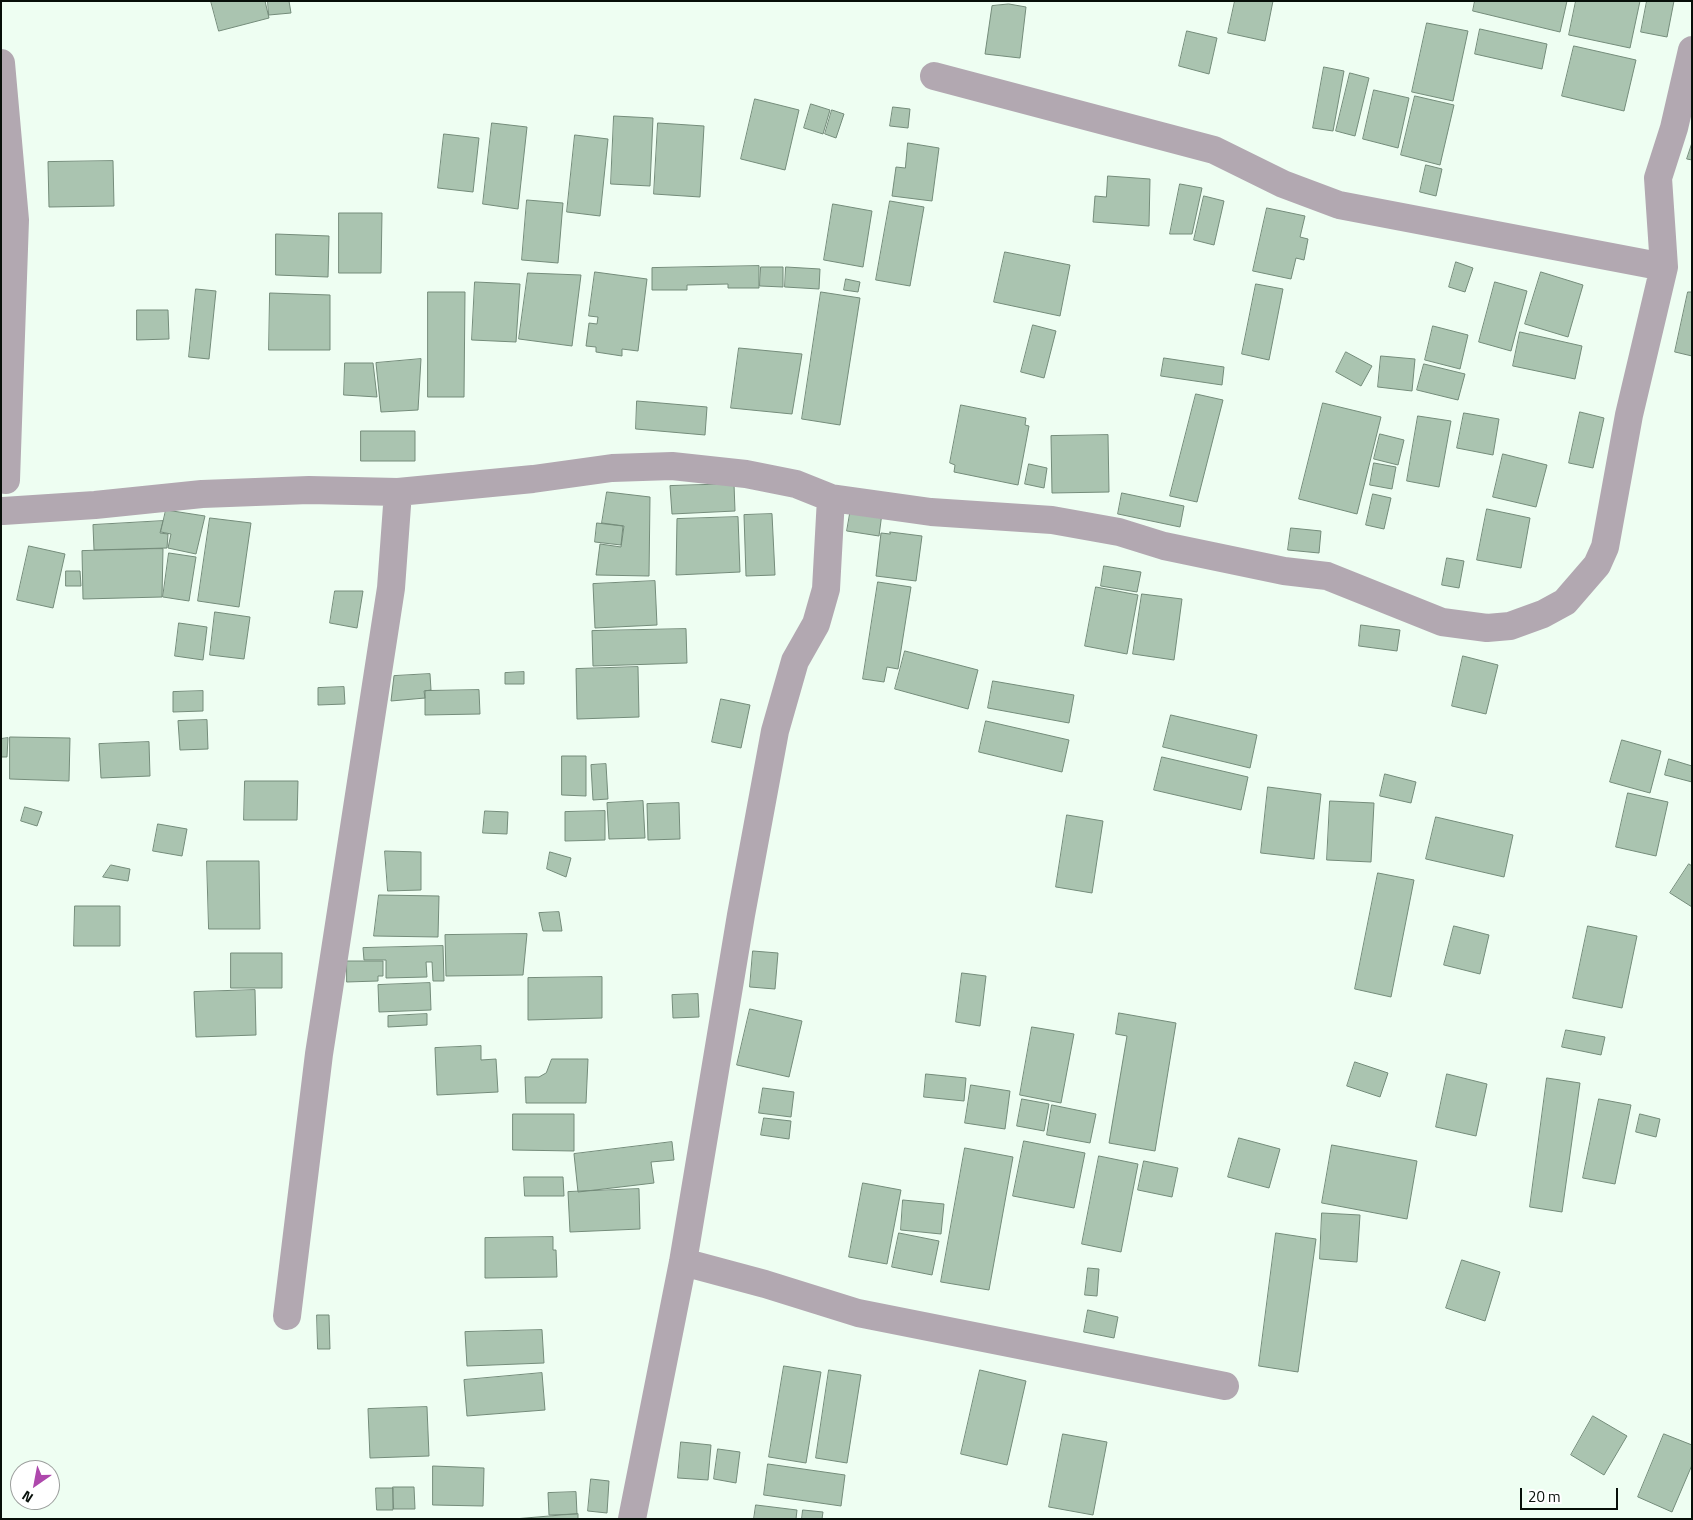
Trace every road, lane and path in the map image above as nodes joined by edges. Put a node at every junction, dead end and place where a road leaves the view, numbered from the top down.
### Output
1 (1692, 50) edge
2 (1, 63) edge
3 (934, 76) dead end
4 (1664, 267) junction
5 (4, 480) edge
6 (398, 492) junction
7 (832, 498) junction
8 (2, 516) edge
9 (683, 1262) junction
10 (287, 1316) dead end
11 (1225, 1386) dead end
12 (632, 1519) edge

1 - 4 street
2 - 5 street
3 - 4 street
4 - 7 street
5 - 8 street
6 - 7 street
6 - 8 street
6 - 10 street
7 - 9 street
9 - 11 street
9 - 12 street

